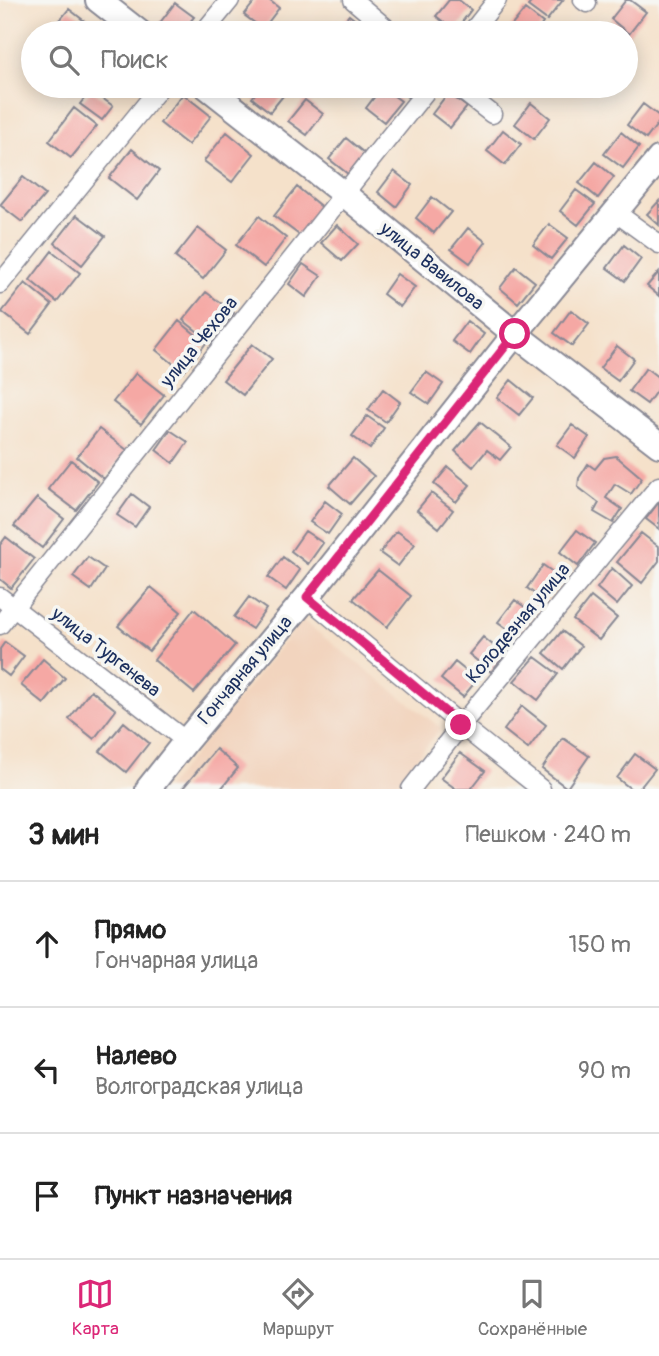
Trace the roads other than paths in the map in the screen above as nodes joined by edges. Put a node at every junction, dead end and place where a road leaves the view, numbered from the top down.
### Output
1 (98, 0) edge
2 (230, 0) edge
3 (353, 0) edge
4 (498, 0) edge
5 (125, 21) edge
6 (213, 21) edge
7 (378, 21) edge
8 (481, 21) edge
9 (151, 98) edge
10 (221, 98) edge
11 (420, 98) edge
12 (471, 98) edge
13 (492, 114) dead end
14 (659, 159) edge
15 (344, 194) junction
16 (615, 212) junction
17 (659, 244) edge
18 (0, 284) edge
19 (515, 334) junction
20 (659, 445) edge
21 (659, 486) edge
22 (307, 597) junction
23 (7, 602) edge
24 (0, 625) edge
25 (461, 725) junction
26 (186, 741) junction
27 (148, 789) edge
28 (411, 789) edge
29 (541, 789) edge

1 - 5 street
2 - 6 street
3 - 7 street
4 - 8 street
9 - 18 street
10 - 15 street, улица Вавилова
11 - 15 street, улица Чехова
12 - 13 street
14 - 16 street, Гончарная улица
15 - 19 street, улица Вавилова
15 - 23 street, улица Чехова
16 - 17 street
16 - 19 street, Гончарная улица
19 - 20 street, улица Вавилова
19 - 22 street, Гончарная улица
21 - 25 street, Колодезная улица
22 - 25 street
22 - 26 street, Гончарная улица
23 - 24 street, улица Чехова
23 - 26 street, улица Тургенева
25 - 28 street, Колодезная улица
25 - 29 street
26 - 27 street, Гончарная улица

